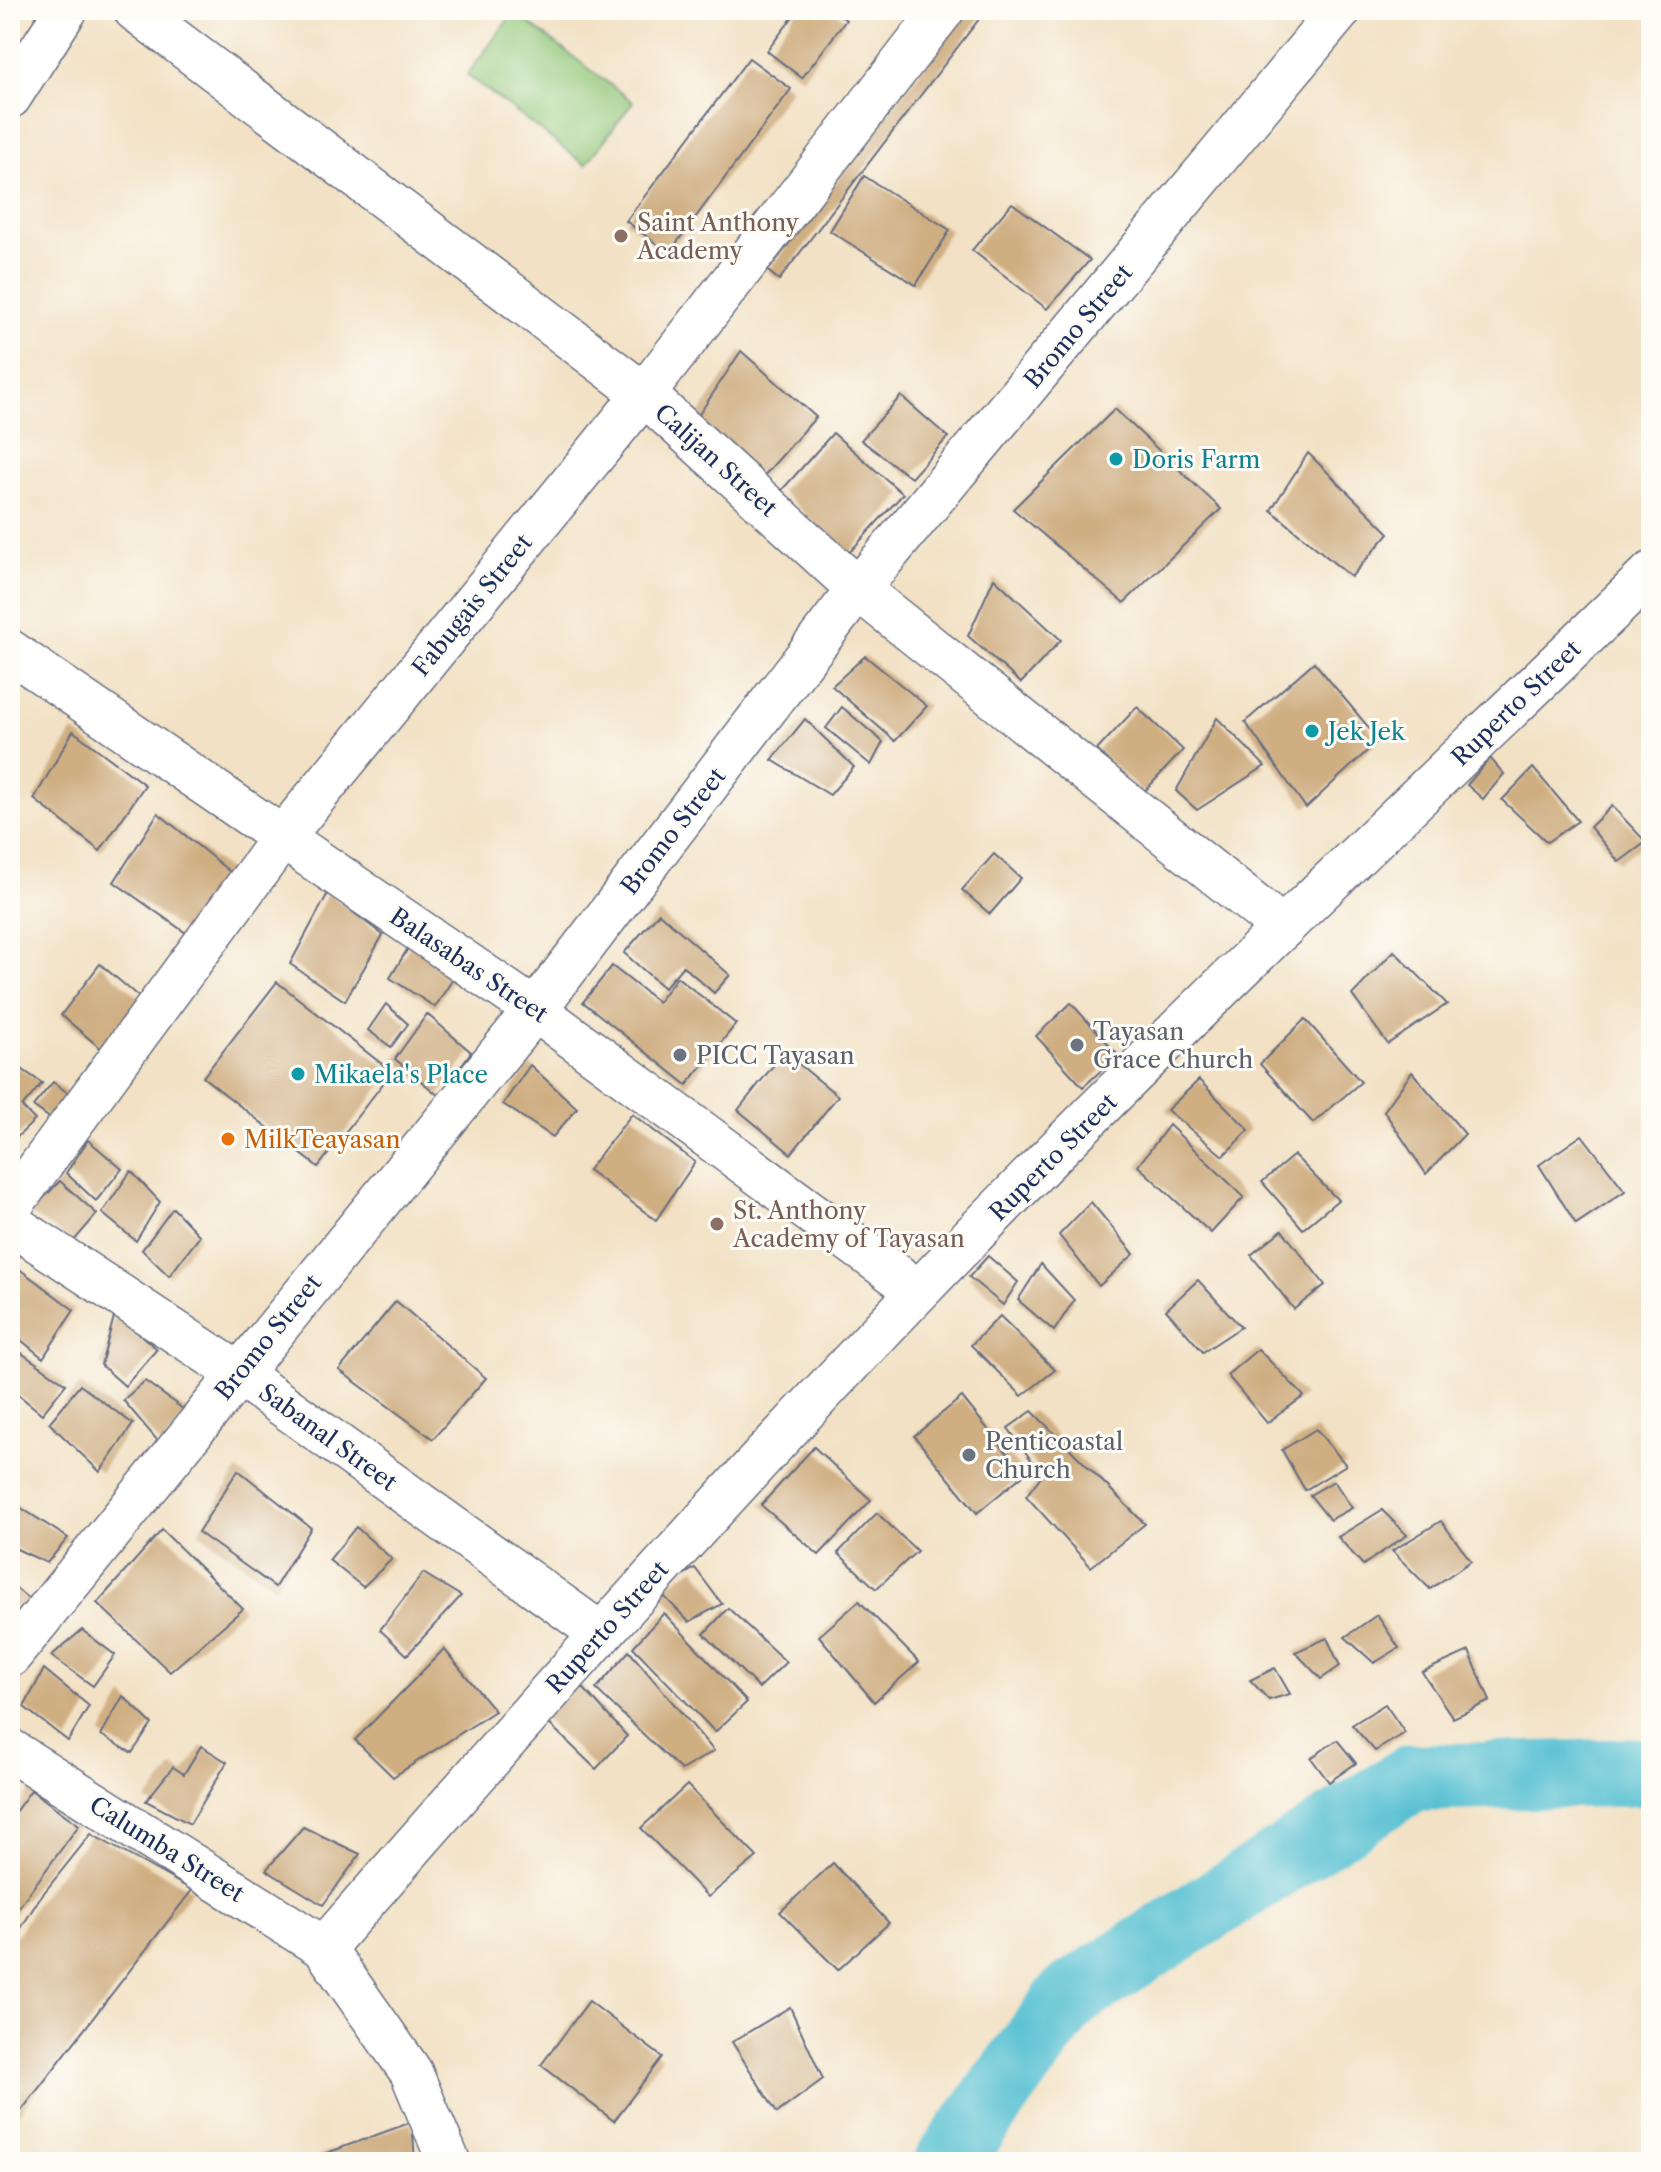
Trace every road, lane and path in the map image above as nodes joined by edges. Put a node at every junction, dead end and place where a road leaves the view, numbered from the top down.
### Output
1 (66, 10) edge
2 (135, 10) edge
3 (943, 10) edge
4 (1340, 10) edge
5 (10, 97) edge
6 (644, 394) junction
7 (1651, 573) edge
8 (858, 589) junction
9 (10, 651) edge
10 (282, 838) junction
11 (1283, 928) junction
12 (535, 1010) junction
13 (10, 1207) edge
14 (10, 1223) edge
15 (918, 1291) junction
16 (238, 1373) junction
17 (600, 1633) junction
18 (10, 1656) edge
19 (10, 1750) edge
20 (324, 1948) junction
21 (449, 2162) edge

1 - 5 street
2 - 6 street, Calijan Street
3 - 6 street, Fabugais Street
4 - 8 street, Bromo Street
6 - 8 street, Calijan Street
6 - 10 street, Fabugais Street
7 - 11 street, Ruperto Street
8 - 11 street, Calijan Street
8 - 12 street, Bromo Street
9 - 10 street, Balasabas Street
10 - 12 street, Balasabas Street
10 - 13 street, Fabugais Street
11 - 15 street, Ruperto Street
12 - 15 street, Balasabas Street
12 - 16 street, Bromo Street
14 - 16 street, Sabanal Street
15 - 17 street, Ruperto Street
16 - 17 street, Sabanal Street
16 - 18 street, Bromo Street
17 - 20 street, Ruperto Street
19 - 20 street, Calumba Street
20 - 21 street

